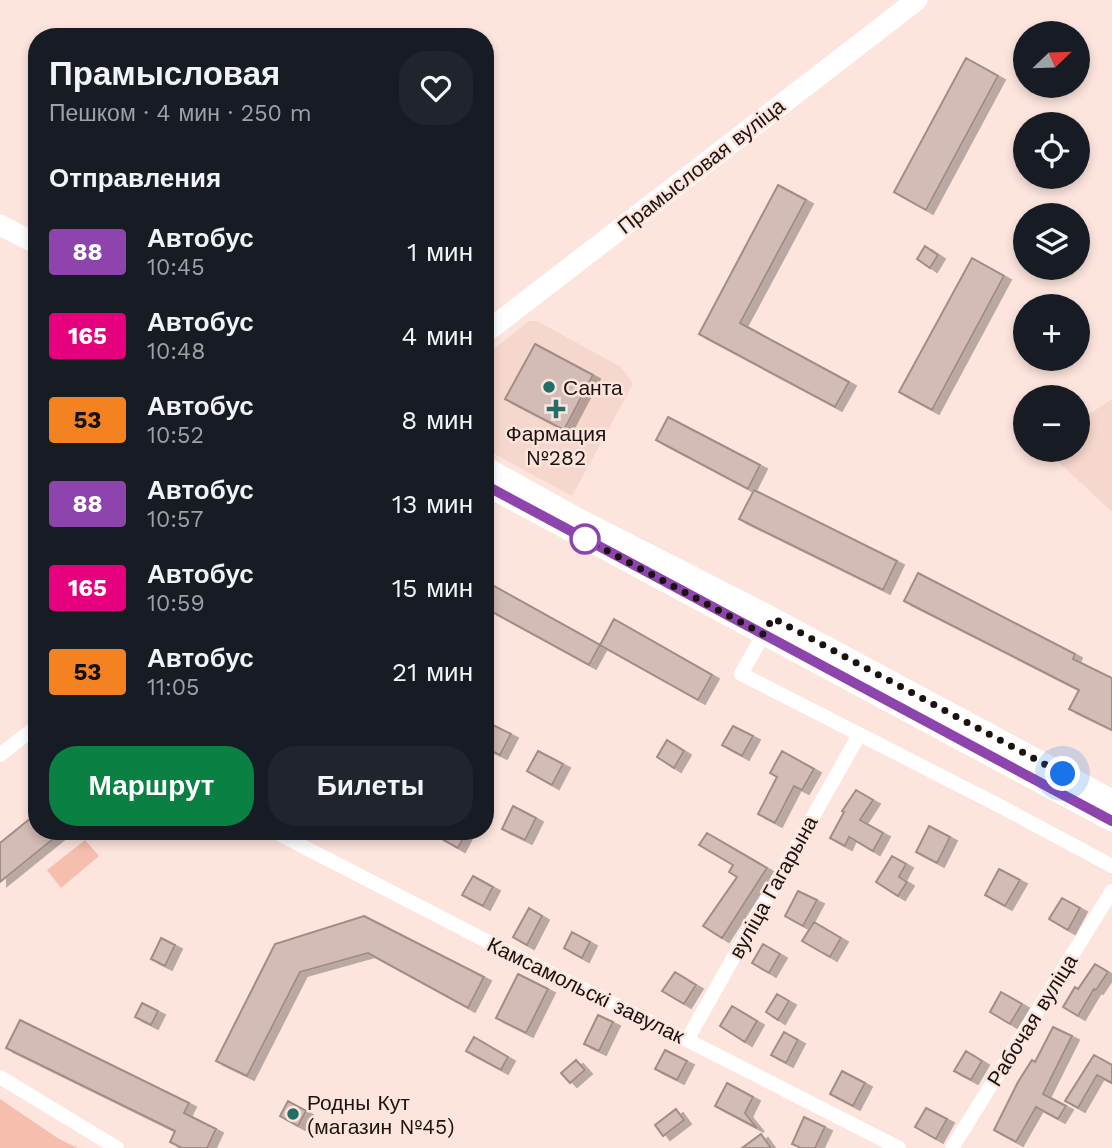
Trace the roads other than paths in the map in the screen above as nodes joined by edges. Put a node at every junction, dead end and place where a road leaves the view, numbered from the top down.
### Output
1 (917, 0) edge
2 (0, 225) edge
3 (28, 239) edge
4 (494, 326) edge
5 (494, 472) edge
6 (494, 489) edge
7 (768, 626) junction
8 (28, 733) edge
9 (859, 735) junction
10 (0, 755) edge
11 (1112, 800) edge
12 (1112, 821) edge
13 (290, 840) edge
14 (1112, 866) edge
15 (1112, 891) edge
16 (687, 1040) junction
17 (0, 1077) edge
18 (117, 1148) edge
19 (899, 1148) edge
20 (952, 1148) edge

1 - 4 main road, Прамысловая вуліца
2 - 3 main road
5 - 7 main road
6 - 7 main road
7 - 9 street
7 - 11 main road
7 - 12 main road
8 - 10 street
9 - 14 street
9 - 16 street, вуліца Гагарына
13 - 16 street, Камсамольскі завулак
15 - 20 street, Рабочая вуліца
16 - 19 street, Камсамольскі завулак
17 - 18 street

